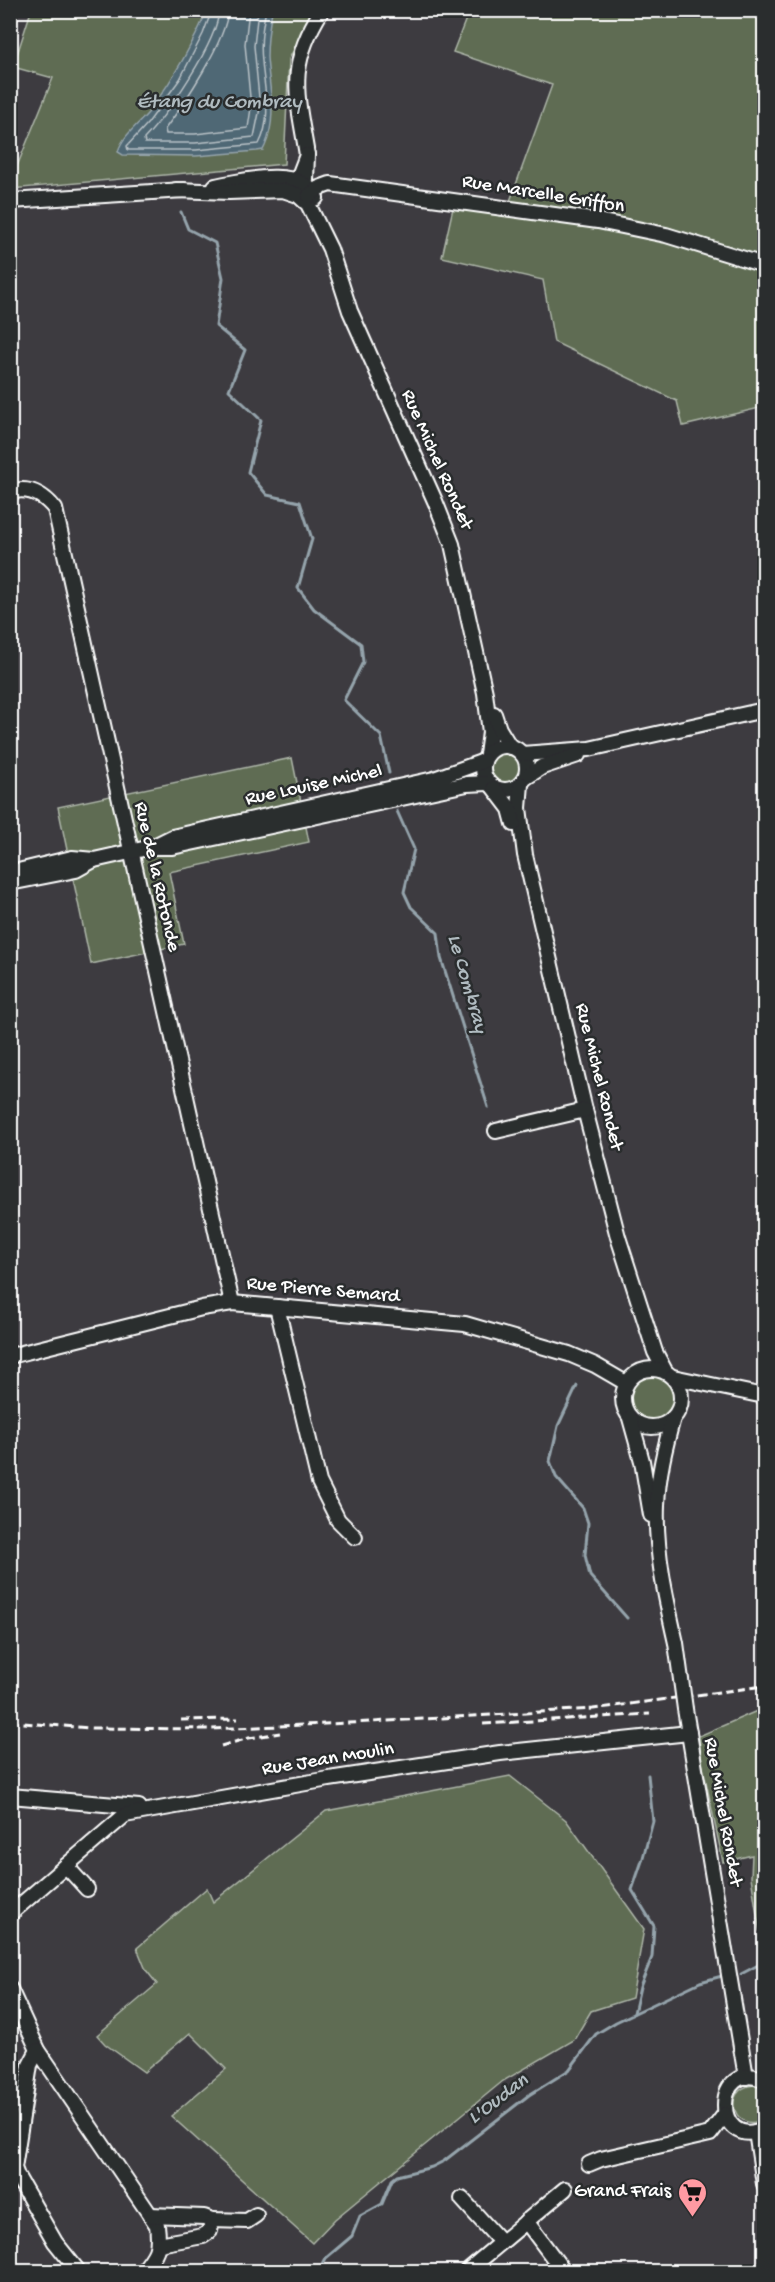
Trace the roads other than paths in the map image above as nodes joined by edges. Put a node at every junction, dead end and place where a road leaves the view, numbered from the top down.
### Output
1 (322, 10) edge
2 (176, 190) junction
3 (304, 192) junction
4 (10, 201) edge
5 (765, 265) edge
6 (10, 492) edge
7 (485, 693) junction
8 (765, 710) edge
9 (589, 749) junction
10 (516, 750) junction
11 (485, 758) junction
12 (523, 781) junction
13 (491, 785) junction
14 (152, 847) junction
15 (131, 851) junction
16 (525, 855) junction
17 (94, 860) junction
18 (10, 873) edge
19 (10, 884) edge
20 (585, 1110) junction
21 (496, 1131) dead end
22 (232, 1303) junction
23 (277, 1307) junction
24 (640, 1307) junction
25 (10, 1356) edge
26 (637, 1372) junction
27 (669, 1374) junction
28 (626, 1383) junction
29 (708, 1384) junction
30 (765, 1396) edge
31 (681, 1404) junction
32 (630, 1418) junction
33 (673, 1418) junction
34 (355, 1537) dead end
35 (660, 1553) junction
36 (688, 1733) junction
37 (10, 1797) edge
38 (156, 1809) junction
39 (66, 1866) junction
40 (87, 1889) dead end
41 (10, 1914) edge
42 (10, 1989) edge
43 (38, 2050) junction
44 (746, 2077) junction
45 (765, 2080) edge
46 (725, 2114) junction
47 (760, 2131) edge
48 (14, 2147) edge
49 (589, 2164) dead end
50 (12, 2167) edge
51 (765, 2184) edge
52 (565, 2189) dead end
53 (462, 2199) dead end
54 (150, 2215) junction
55 (256, 2215) dead end
56 (212, 2220) junction
57 (526, 2221) junction
58 (501, 2242) junction
59 (159, 2244) junction
60 (79, 2271) edge
61 (142, 2271) edge
62 (466, 2271) edge
63 (564, 2271) edge

1 - 3 street
2 - 3 street
2 - 3 street
2 - 4 street
3 - 5 street, Rue Marcelle Griffon
3 - 7 street, Rue Michel Rondet
6 - 15 street, Rue de la Rotonde
7 - 10 street, Rue Michel Rondet
7 - 11 street, Rue Michel Rondet
8 - 9 street
9 - 10 street
9 - 12 street
10 - 11 street
10 - 12 street
11 - 13 street
11 - 14 street, Rue Louise Michel
12 - 13 street
12 - 16 street, Rue Michel Rondet
13 - 14 street, Rue Louise Michel
13 - 16 street, Rue Michel Rondet
14 - 15 street, Rue Louise Michel
15 - 17 street, Rue Louise Michel
15 - 22 street, Rue de la Rotonde
16 - 20 street, Rue Michel Rondet
17 - 18 street, Rue Louise Michel
17 - 19 street, Rue Louise Michel
20 - 21 street
20 - 24 street, Rue Michel Rondet
22 - 23 street, Rue Pierre Semard
22 - 25 street, Rue Pierre Semard
23 - 28 street, Rue Pierre Semard
23 - 34 street
24 - 26 street, Rue Michel Rondet
24 - 27 street, Rue Michel Rondet
26 - 27 street
26 - 28 street
27 - 29 street
27 - 31 street
28 - 32 street
29 - 30 street
29 - 31 street
31 - 33 street
32 - 33 street
32 - 35 street, Rue Michel Rondet
33 - 35 street, Rue Michel Rondet
35 - 36 street, Rue Michel Rondet, bridge
36 - 38 street, Rue Jean Moulin
36 - 44 street, Rue Michel Rondet
37 - 38 street
38 - 39 street, Rue Jean Moulin
39 - 40 street
39 - 41 street, Rue Jean Moulin
42 - 43 street
43 - 48 street
43 - 54 street
44 - 45 street
44 - 46 street
46 - 47 street
46 - 49 street
47 - 51 street
48 - 50 street
50 - 60 street
52 - 57 street
53 - 58 street
54 - 56 street
54 - 59 street
55 - 56 street
56 - 59 street
57 - 58 street
57 - 63 street
58 - 62 street
59 - 61 street

